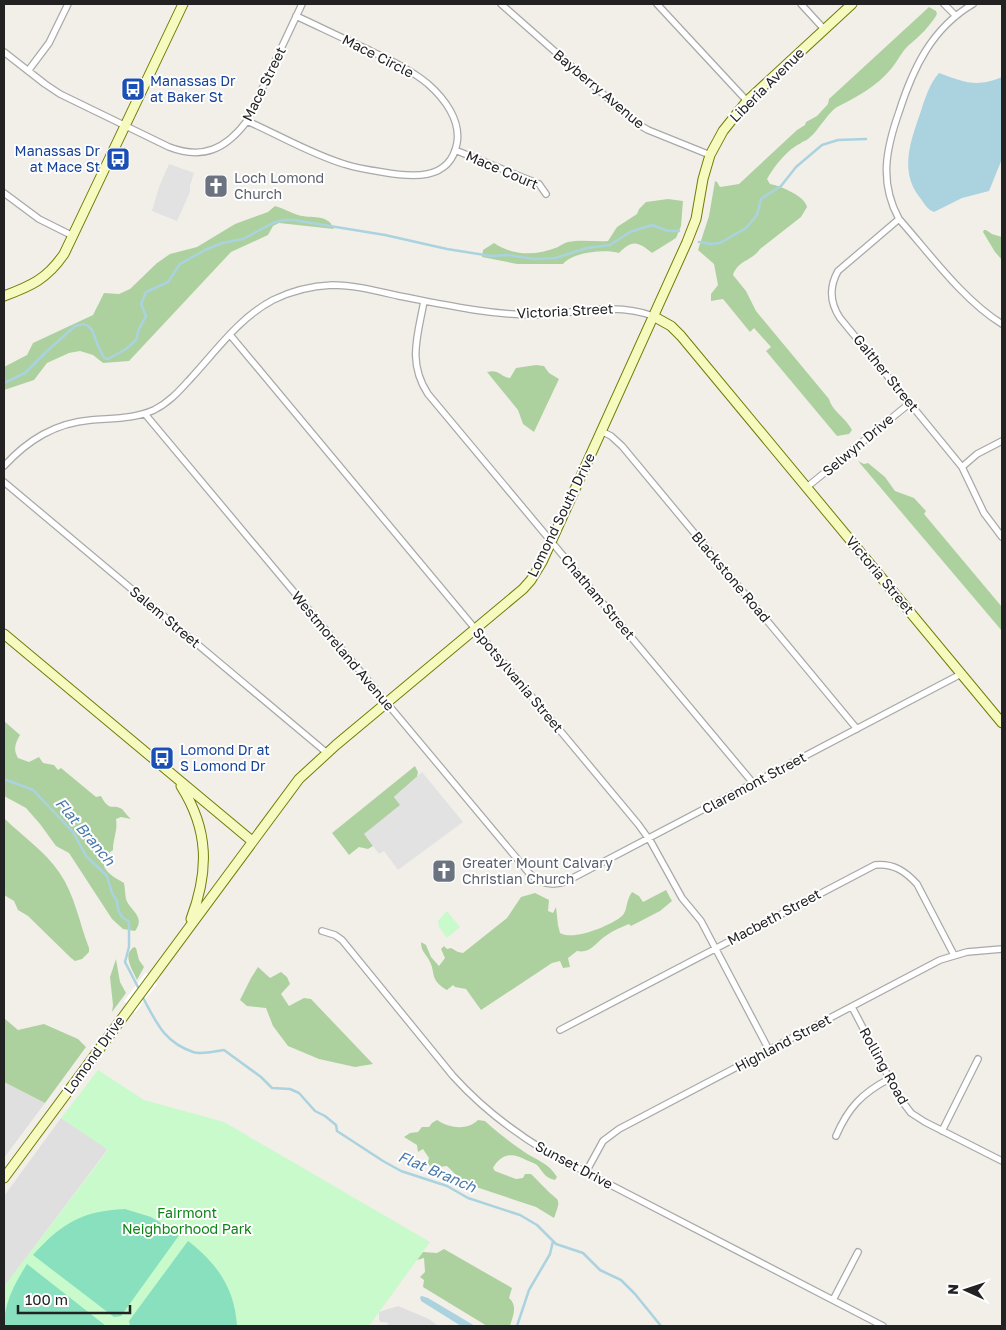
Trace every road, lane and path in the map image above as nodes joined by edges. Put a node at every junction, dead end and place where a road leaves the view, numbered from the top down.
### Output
1 (68, 4) edge
2 (183, 4) edge
3 (302, 4) edge
4 (501, 4) edge
5 (657, 4) edge
6 (801, 4) edge
7 (852, 4) edge
8 (944, 4) edge
9 (973, 4) edge
10 (296, 16) junction
11 (956, 16) junction
12 (824, 29) junction
13 (4, 52) edge
14 (28, 71) junction
15 (748, 101) junction
16 (247, 121) junction
17 (126, 126) junction
18 (455, 150) junction
19 (710, 155) junction
20 (4, 193) edge
21 (546, 194) dead end
22 (899, 219) junction
23 (73, 236) junction
24 (689, 238) joint
25 (4, 296) edge
26 (424, 301) junction
27 (653, 316) junction
28 (1002, 324) edge
29 (231, 336) junction
30 (910, 403) junction
31 (145, 414) junction
32 (601, 431) junction
33 (1002, 441) edge
34 (4, 466) edge
35 (962, 467) junction
36 (4, 482) edge
37 (807, 488) junction
38 (1002, 537) edge
39 (551, 541) junction
40 (475, 629) junction
41 (4, 634) edge
42 (962, 674) junction
43 (387, 703) junction
44 (1002, 723) edge
45 (857, 729) junction
46 (327, 753) junction
47 (177, 779) junction
48 (753, 783) junction
49 (648, 838) junction
50 (252, 841) junction
51 (545, 883) joint
52 (322, 931) dead end
53 (185, 933) junction
54 (715, 948) junction
55 (1002, 949) edge
56 (954, 955) junction
57 (852, 1007) junction
58 (560, 1030) dead end
59 (769, 1050) junction
60 (978, 1059) dead end
61 (889, 1079) junction
62 (942, 1131) junction
63 (836, 1136) dead end
64 (1002, 1161) edge
65 (586, 1172) junction
66 (4, 1178) edge
67 (858, 1252) dead end
68 (833, 1300) junction
69 (883, 1326) edge

1 - 14 street
2 - 17 main road
3 - 10 street, Mace Street
4 - 19 street, Bayberry Avenue
5 - 15 street
6 - 12 street
7 - 12 main road, Liberia Avenue
8 - 11 street
9 - 11 street
10 - 16 street, Mace Street
10 - 18 street, Mace Circle
11 - 22 street
12 - 15 main road, Liberia Avenue
13 - 14 street, Mace Street
14 - 17 street, Mace Street
15 - 19 main road, Liberia Avenue
16 - 17 street, Mace Street
16 - 18 street
17 - 23 main road
18 - 21 street, Mace Court
19 - 24 main road, Liberia Avenue
20 - 23 street
22 - 28 street
22 - 30 street, Gaither Street
23 - 25 main road
24 - 27 main road, Lomond South Drive
26 - 27 street, Victoria Street
26 - 29 street, Victoria Street
26 - 39 street, Chatham Street
27 - 32 main road, Lomond South Drive
27 - 37 main road, Victoria Street
29 - 31 street, Victoria Street
29 - 40 street, Spotsylvania Street
30 - 35 street, Gaither Street
30 - 37 street, Selwyn Drive
31 - 34 street, Victoria Street
31 - 43 street, Westmoreland Avenue
32 - 39 main road, Lomond South Drive
32 - 45 street, Blackstone Road
33 - 35 street
35 - 38 street, Gaither Street
36 - 46 street, Salem Street
37 - 42 main road, Victoria Street
39 - 40 main road, Lomond South Drive
39 - 48 street, Chatham Street
40 - 43 main road, Lomond South Drive
40 - 49 street, Spotsylvania Street
41 - 47 main road, Lomond Drive
42 - 44 main road, Victoria Street
42 - 45 street, Claremont Street
43 - 46 main road, Lomond South Drive
43 - 51 street, Westmoreland Avenue
45 - 48 street, Claremont Street
46 - 50 main road, Lomond South Drive
47 - 50 main road, Lomond Drive
47 - 53 main road, Lomond Drive
48 - 49 street, Claremont Street
49 - 51 street, Claremont Street
49 - 54 street, Spotsylvania Street
50 - 53 main road, Lomond Drive
52 - 65 street, Sunset Drive
53 - 66 main road, Lomond Drive
54 - 56 street, Macbeth Street
54 - 58 street, Macbeth Street
54 - 59 street, Spotsylvania Street
55 - 56 street, Highland Street
56 - 57 street, Highland Street
57 - 59 street, Highland Street
57 - 61 street, Rolling Road
59 - 65 street, Highland Street
60 - 62 street
61 - 62 street, Rolling Road
61 - 63 street
62 - 64 street, Rolling Road
65 - 68 street, Sunset Drive
67 - 68 street
68 - 69 street, Sunset Drive

